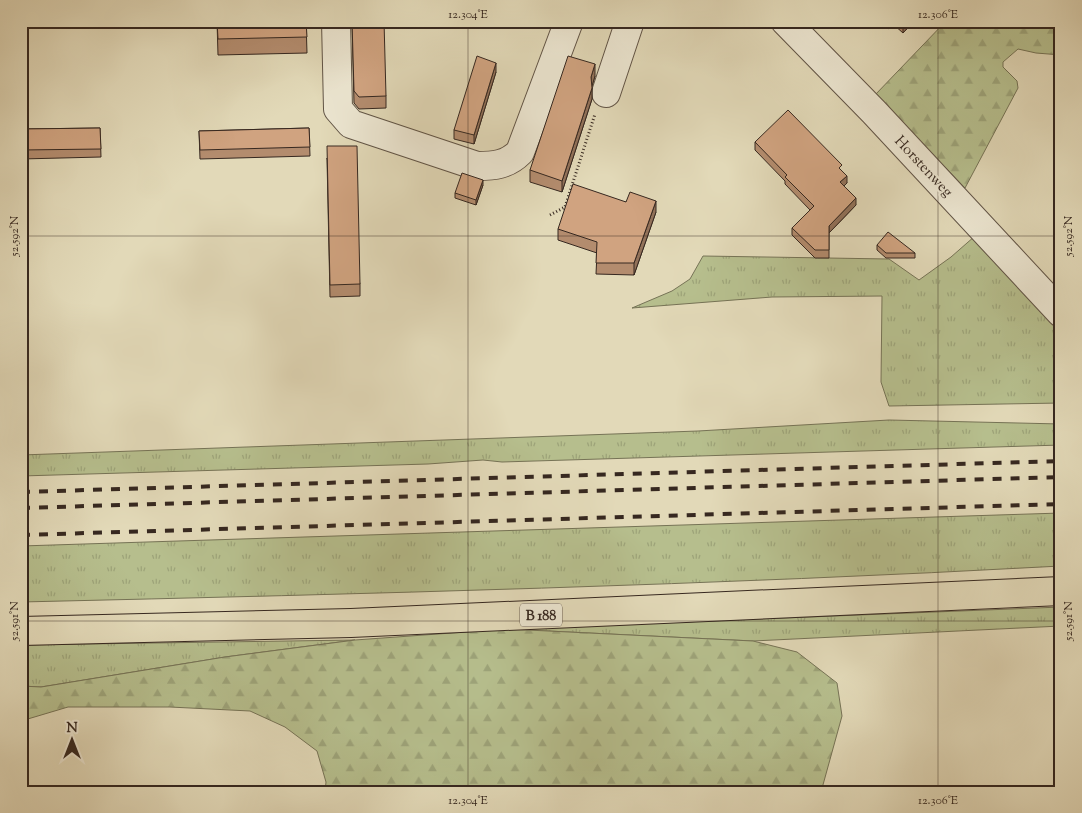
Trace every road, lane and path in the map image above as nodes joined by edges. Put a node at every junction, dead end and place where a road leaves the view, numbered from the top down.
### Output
1 (336, 21) edge
2 (569, 21) edge
3 (630, 21) edge
4 (785, 21) edge
5 (606, 94) joint
6 (550, 215) dead end
7 (1061, 313) edge
8 (1061, 591) edge
9 (21, 631) edge

1 - 2 street
3 - 5 street
4 - 7 street, Horstenweg
5 - 6 path
8 - 9 main road, B 188

